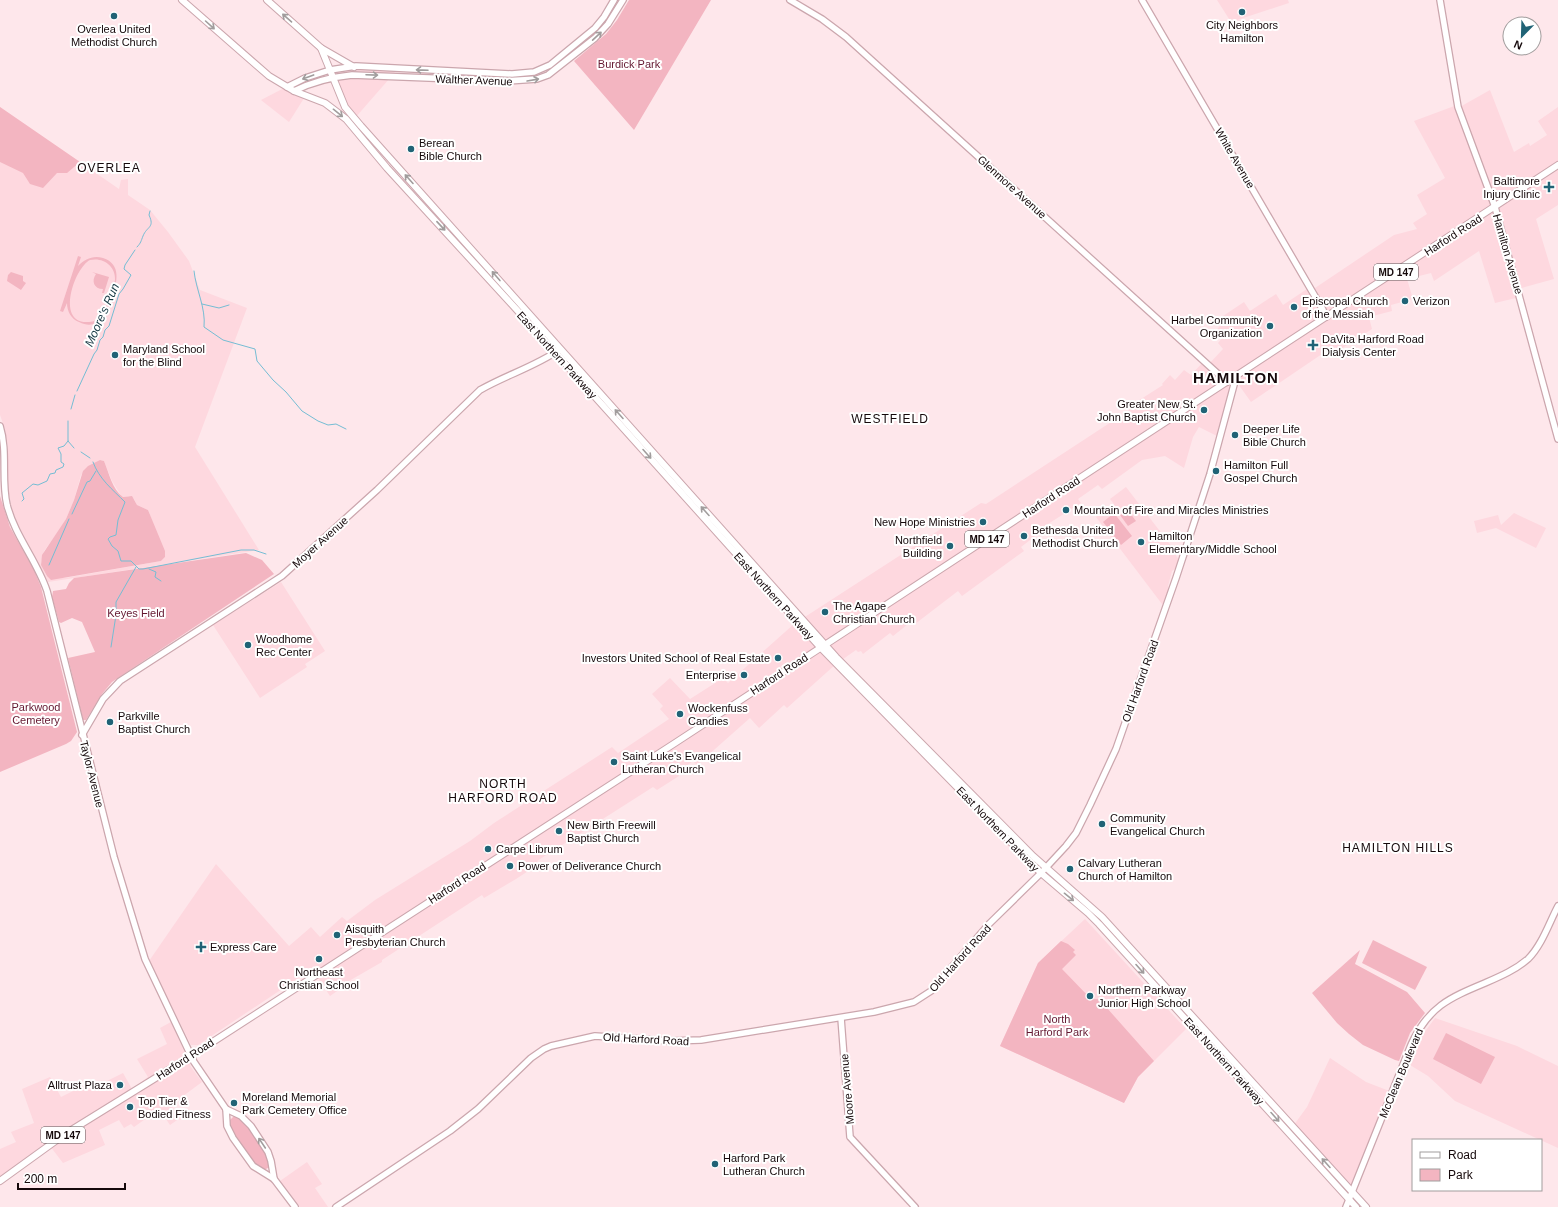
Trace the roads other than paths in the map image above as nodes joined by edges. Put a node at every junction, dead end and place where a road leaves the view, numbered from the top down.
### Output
1 (182, 0) edge
2 (267, 0) edge
3 (614, 0) edge
4 (623, 0) edge
5 (790, 0) edge
6 (1142, 0) edge
7 (1440, 0) edge
8 (321, 48) junction
9 (354, 67) junction
10 (330, 70) junction
11 (333, 77) junction
12 (287, 87) junction
13 (294, 91) junction
14 (1558, 165) edge
15 (433, 206) junction
16 (1495, 208) junction
17 (427, 211) junction
18 (1326, 318) junction
19 (558, 351) junction
20 (1234, 377) junction
21 (1227, 382) junction
22 (0, 426) edge
23 (1558, 439) edge
24 (822, 646) junction
25 (82, 735) junction
26 (1043, 871) junction
27 (1558, 906) edge
28 (841, 1018) junction
29 (191, 1056) junction
30 (226, 1109) junction
31 (274, 1179) junction
32 (0, 1181) edge
33 (1353, 1191) junction
34 (1349, 1200) junction
35 (295, 1207) edge
36 (336, 1207) edge
37 (915, 1207) edge
38 (1346, 1207) edge
39 (1356, 1207) edge
40 (1366, 1207) edge

1 -> 12 main road, East Northern Parkway
8 -> 2 main road
3 -> 9 street, Walther Avenue
11 -> 4 street, Walther Avenue
5 - 21 street, Glenmore Avenue
6 - 18 street, White Avenue
7 - 16 street, Hamilton Avenue
8 - 9 main road
8 - 10 main road, East Northern Parkway
9 - 10 street, Walther Avenue
10 - 11 main road, East Northern Parkway
10 -> 12 street, Walther Avenue
11 - 13 street, Walther Avenue
15 -> 11 main road, East Northern Parkway
12 - 13 main road, East Northern Parkway
13 -> 17 main road, East Northern Parkway
14 - 16 main road, Harford Road / MD 147
15 - 17 main road
19 -> 15 main road, East Northern Parkway
16 - 18 main road, Harford Road / MD 147
16 - 23 street, Hamilton Avenue
17 -> 19 main road, East Northern Parkway
18 - 20 main road, Harford Road / MD 147
19 - 24 main road, East Northern Parkway
19 - 25 street, Moyer Avenue
20 - 21 main road, Harford Road / MD 147
20 - 26 street, Old Harford Road
21 - 24 main road, Harford Road / MD 147
22 - 25 street, Taylor Avenue
24 - 26 main road, East Northern Parkway
24 - 29 main road, Harford Road / MD 147
25 - 29 street, Taylor Avenue
26 - 28 street, Old Harford Road
33 -> 26 main road, East Northern Parkway
26 -> 34 main road, East Northern Parkway
27 - 33 street, McClean Boulevard
28 - 36 street, Old Harford Road
28 - 37 street, Moore Avenue
29 - 30 street, Taylor Avenue
29 - 32 main road, Harford Road / MD 147
30 - 31 street, Taylor Avenue
31 -> 30 street, Taylor Avenue
31 - 35 street, Taylor Avenue
33 - 34 street, McClean Boulevard
33 - 40 main road, East Northern Parkway
34 - 38 street, McClean Boulevard
34 - 39 main road, East Northern Parkway

